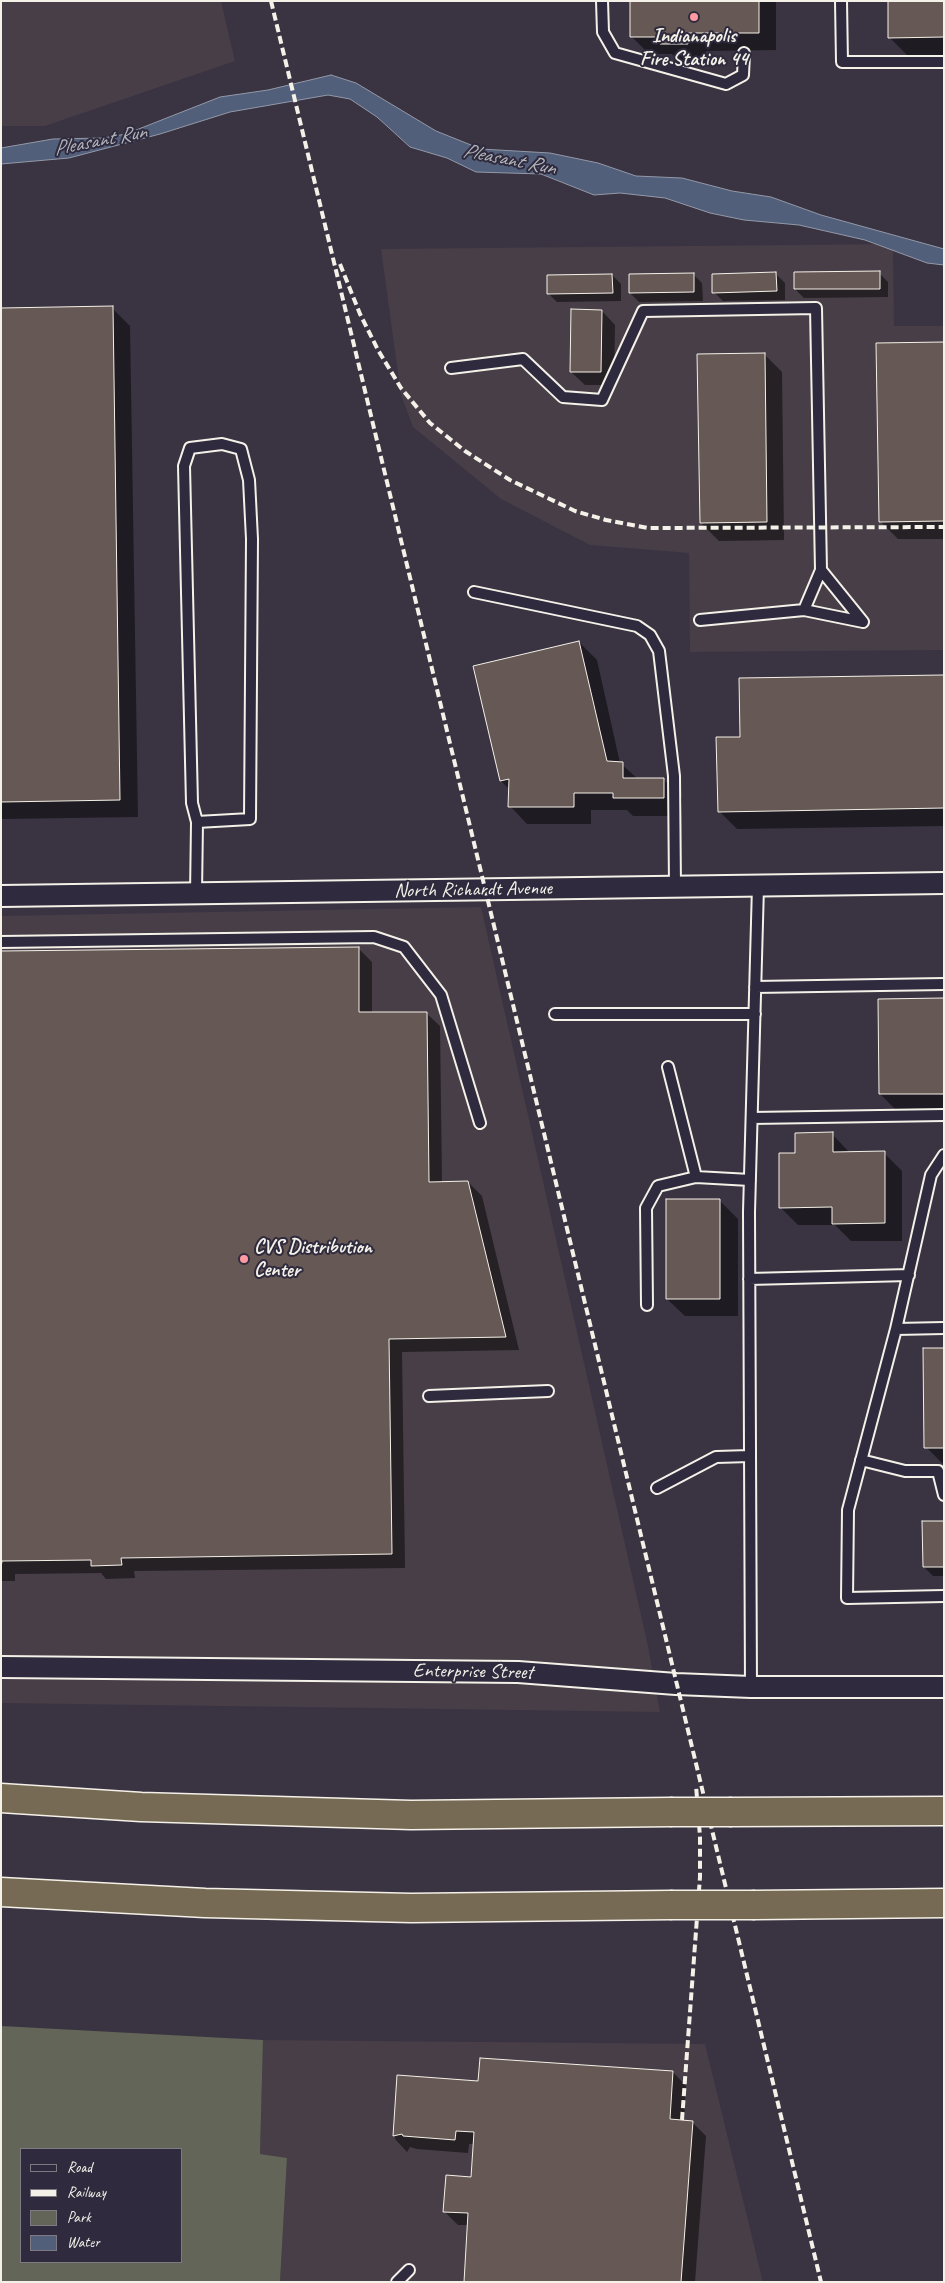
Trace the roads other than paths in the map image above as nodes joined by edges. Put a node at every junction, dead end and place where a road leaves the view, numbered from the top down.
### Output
1 (602, 1) edge
2 (841, 1) edge
3 (744, 53) dead end
4 (944, 62) edge
5 (450, 368) dead end
6 (821, 570) junction
7 (474, 592) dead end
8 (804, 610) junction
9 (700, 620) dead end
10 (196, 822) junction
11 (944, 883) edge
12 (758, 886) junction
13 (675, 887) junction
14 (196, 894) junction
15 (1, 896) edge
16 (1, 942) edge
17 (944, 984) edge
18 (755, 987) junction
19 (555, 1014) dead end
20 (754, 1014) junction
21 (668, 1067) dead end
22 (944, 1115) edge
23 (752, 1118) junction
24 (480, 1123) dead end
25 (944, 1155) edge
26 (696, 1177) junction
27 (750, 1180) junction
28 (909, 1274) junction
29 (749, 1279) junction
30 (647, 1305) dead end
31 (944, 1328) edge
32 (896, 1329) junction
33 (548, 1391) dead end
34 (429, 1396) dead end
35 (750, 1456) junction
36 (861, 1460) junction
37 (656, 1488) dead end
38 (944, 1495) edge
39 (944, 1596) edge
40 (1, 1667) edge
41 (751, 1687) junction
42 (944, 1687) edge
43 (1, 1798) edge
44 (944, 1811) edge
45 (1, 1892) edge
46 (944, 1903) edge
47 (409, 2270) dead end
48 (397, 2282) edge

1 - 3 lane
2 - 4 lane
5 - 6 lane
6 - 8 lane
6 - 8 lane
7 - 13 lane
8 - 9 lane
10 - 10 lane
10 - 14 lane
11 - 12 street, North Richardt Avenue
12 - 13 street, North Richardt Avenue
12 - 18 lane
13 - 14 street, North Richardt Avenue
14 - 15 street, North Richardt Avenue
16 - 24 lane
17 - 18 lane
18 - 20 lane
19 - 20 lane
20 - 23 lane
21 - 26 lane
22 - 23 lane
23 - 27 lane
25 - 28 lane
26 - 27 lane
26 - 30 lane
27 - 29 lane
28 - 29 lane
28 - 32 lane
29 - 35 lane
31 - 32 lane
32 - 36 lane
33 - 34 lane
35 - 37 lane
35 - 41 lane
36 - 38 lane
36 - 39 lane
40 - 41 street, Enterprise Street
41 - 42 street, Enterprise Street
43 - 44 highway, bridge
45 - 46 highway, bridge
47 - 48 lane

